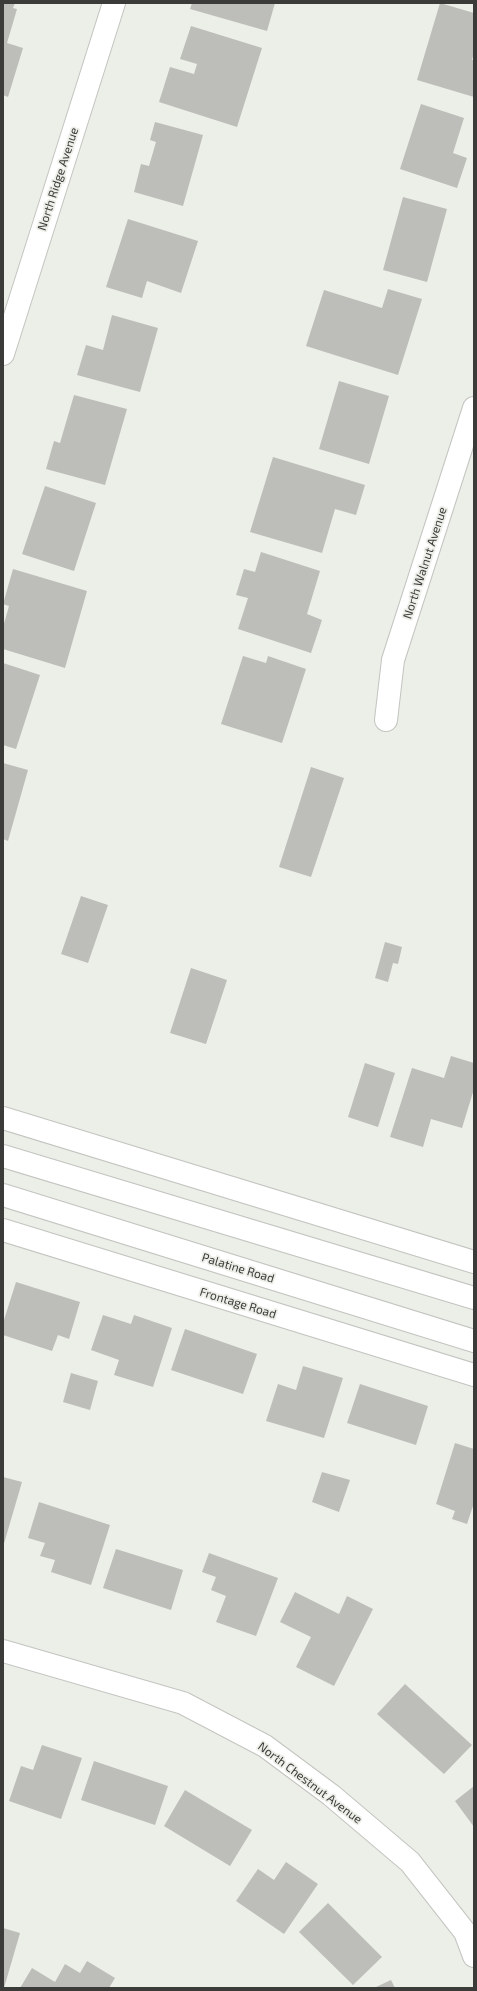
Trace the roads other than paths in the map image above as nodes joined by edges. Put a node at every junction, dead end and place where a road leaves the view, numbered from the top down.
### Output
1 (114, 3) edge
2 (11, 300) edge
3 (3, 354) edge
4 (474, 408) edge
5 (386, 720) dead end
6 (3, 1118) edge
7 (3, 1156) edge
8 (3, 1195) edge
9 (3, 1230) edge
10 (474, 1262) edge
11 (474, 1298) edge
12 (474, 1341) edge
13 (474, 1375) edge
14 (3, 1651) edge
15 (474, 1956) edge

1 - 2 main road, North Ridge Avenue
2 - 3 main road, North Ridge Avenue
4 - 5 main road, North Walnut Avenue
6 - 10 main road
7 - 11 main road
8 - 12 main road, Palatine Road
9 - 13 main road, Frontage Road
14 - 15 main road, North Chestnut Avenue

